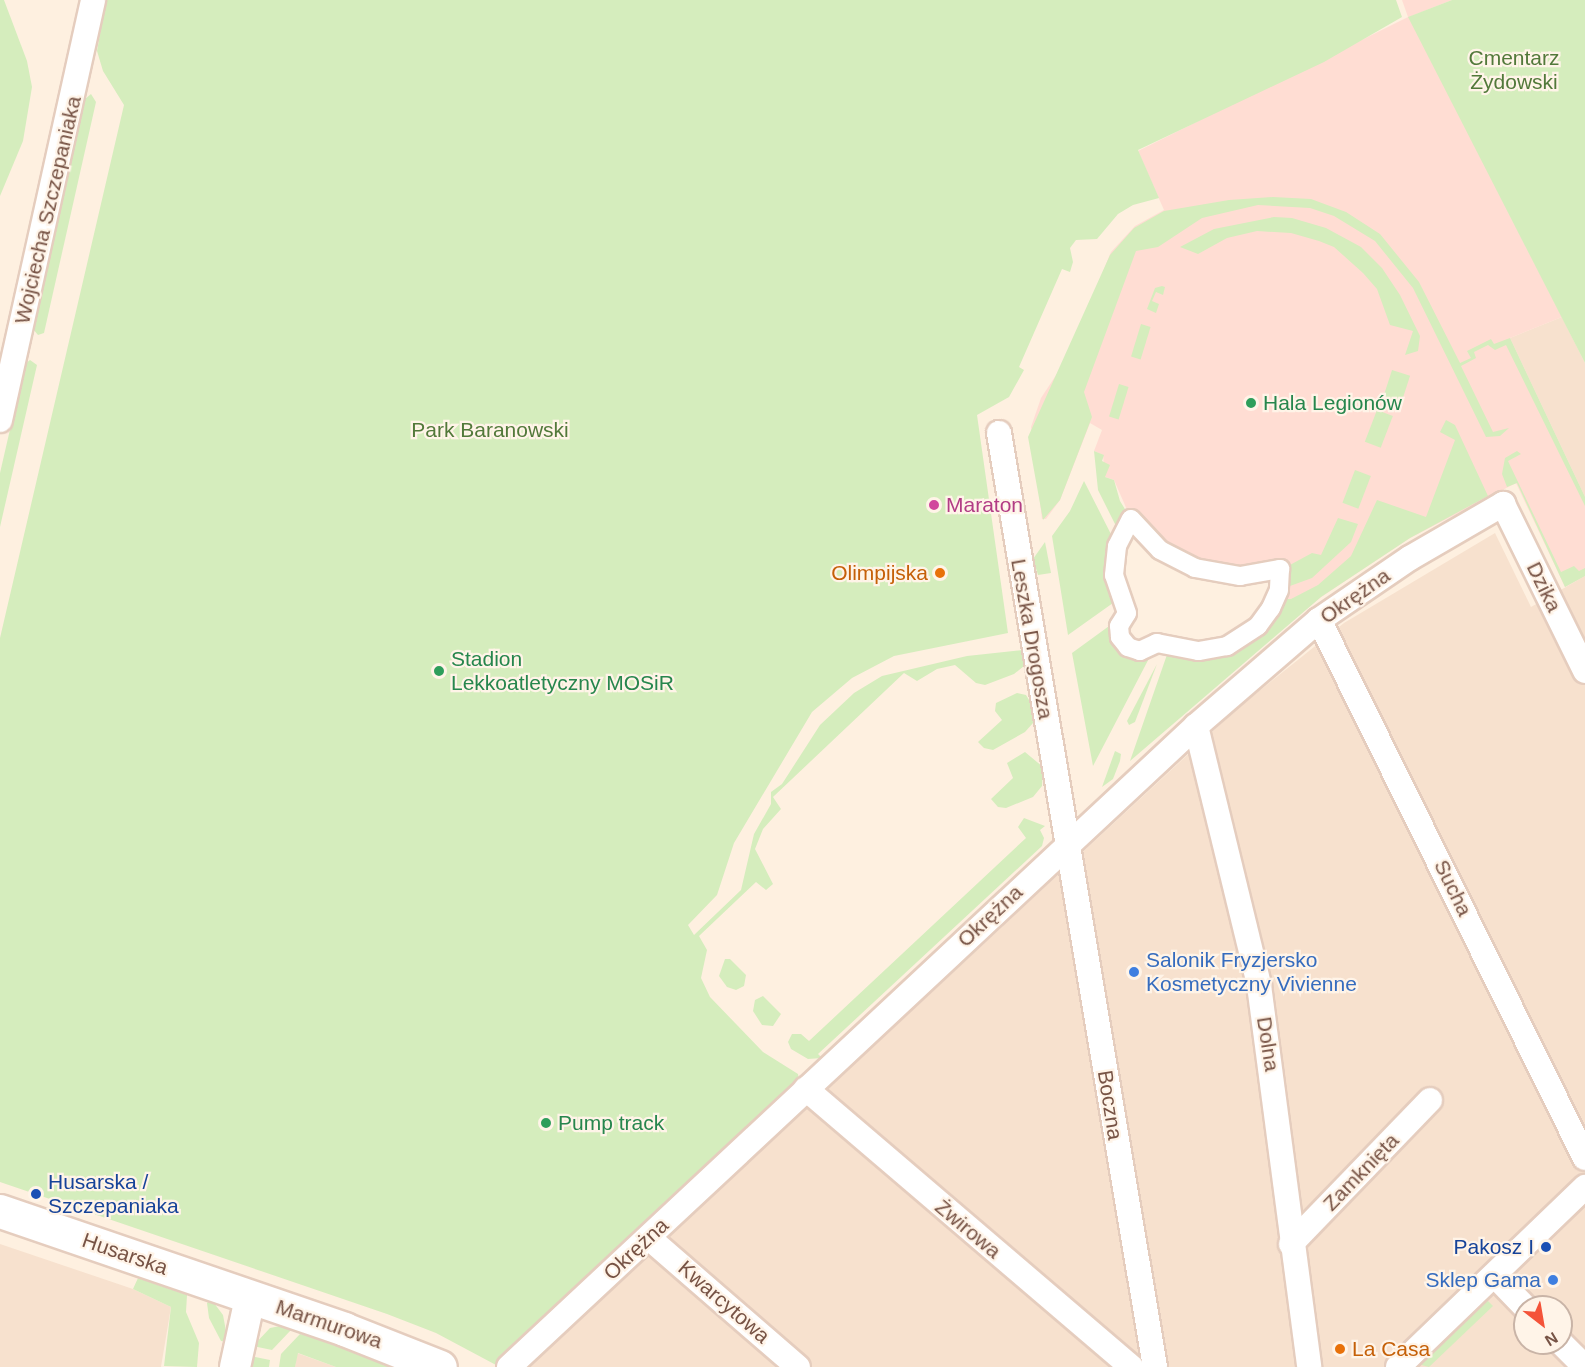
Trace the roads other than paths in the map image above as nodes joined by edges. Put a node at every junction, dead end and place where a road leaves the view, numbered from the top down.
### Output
1 (93, 0) edge
2 (10, 331) edge
3 (0, 420) edge
4 (999, 433) dead end
5 (1503, 504) joint
6 (1275, 598) joint
7 (1319, 620) junction
8 (1585, 671) edge
9 (1196, 726) junction
10 (1067, 844) junction
11 (806, 1089) junction
12 (1430, 1100) dead end
13 (1585, 1158) edge
14 (1585, 1187) edge
15 (0, 1211) edge
16 (649, 1238) junction
17 (1291, 1244) junction
18 (1495, 1276) junction
19 (1513, 1295) edge
20 (250, 1298) junction
21 (1573, 1355) edge
22 (236, 1367) edge
23 (440, 1367) edge
24 (509, 1367) edge
25 (798, 1367) edge
26 (1132, 1367) edge
27 (1155, 1367) edge
28 (1309, 1367) edge
29 (1398, 1367) edge
30 (1585, 1367) edge

1 - 2 street, Wojciecha Szczepaniaka
2 - 3 street, Wojciecha Szczepaniaka
4 - 10 street, Leszka Drogosza
5 - 7 street, Okrężna
5 - 8 street, Dzika
6 - 6 street
7 - 9 street, Okrężna
7 - 13 street, Sucha
9 - 10 street, Okrężna
9 - 17 street, Dolna
10 - 11 street, Okrężna
10 - 27 street, Boczna
11 - 16 street, Okrężna
11 - 26 street, Żwirowa
12 - 17 street, Zamknięta
14 - 18 street
15 - 20 main road, Husarska
16 - 24 street, Okrężna
16 - 25 street, Kwarcytowa
17 - 28 street, Dolna
18 - 19 street
18 - 29 street
20 - 22 street
20 - 23 main road, Marmurowa
21 - 30 street

